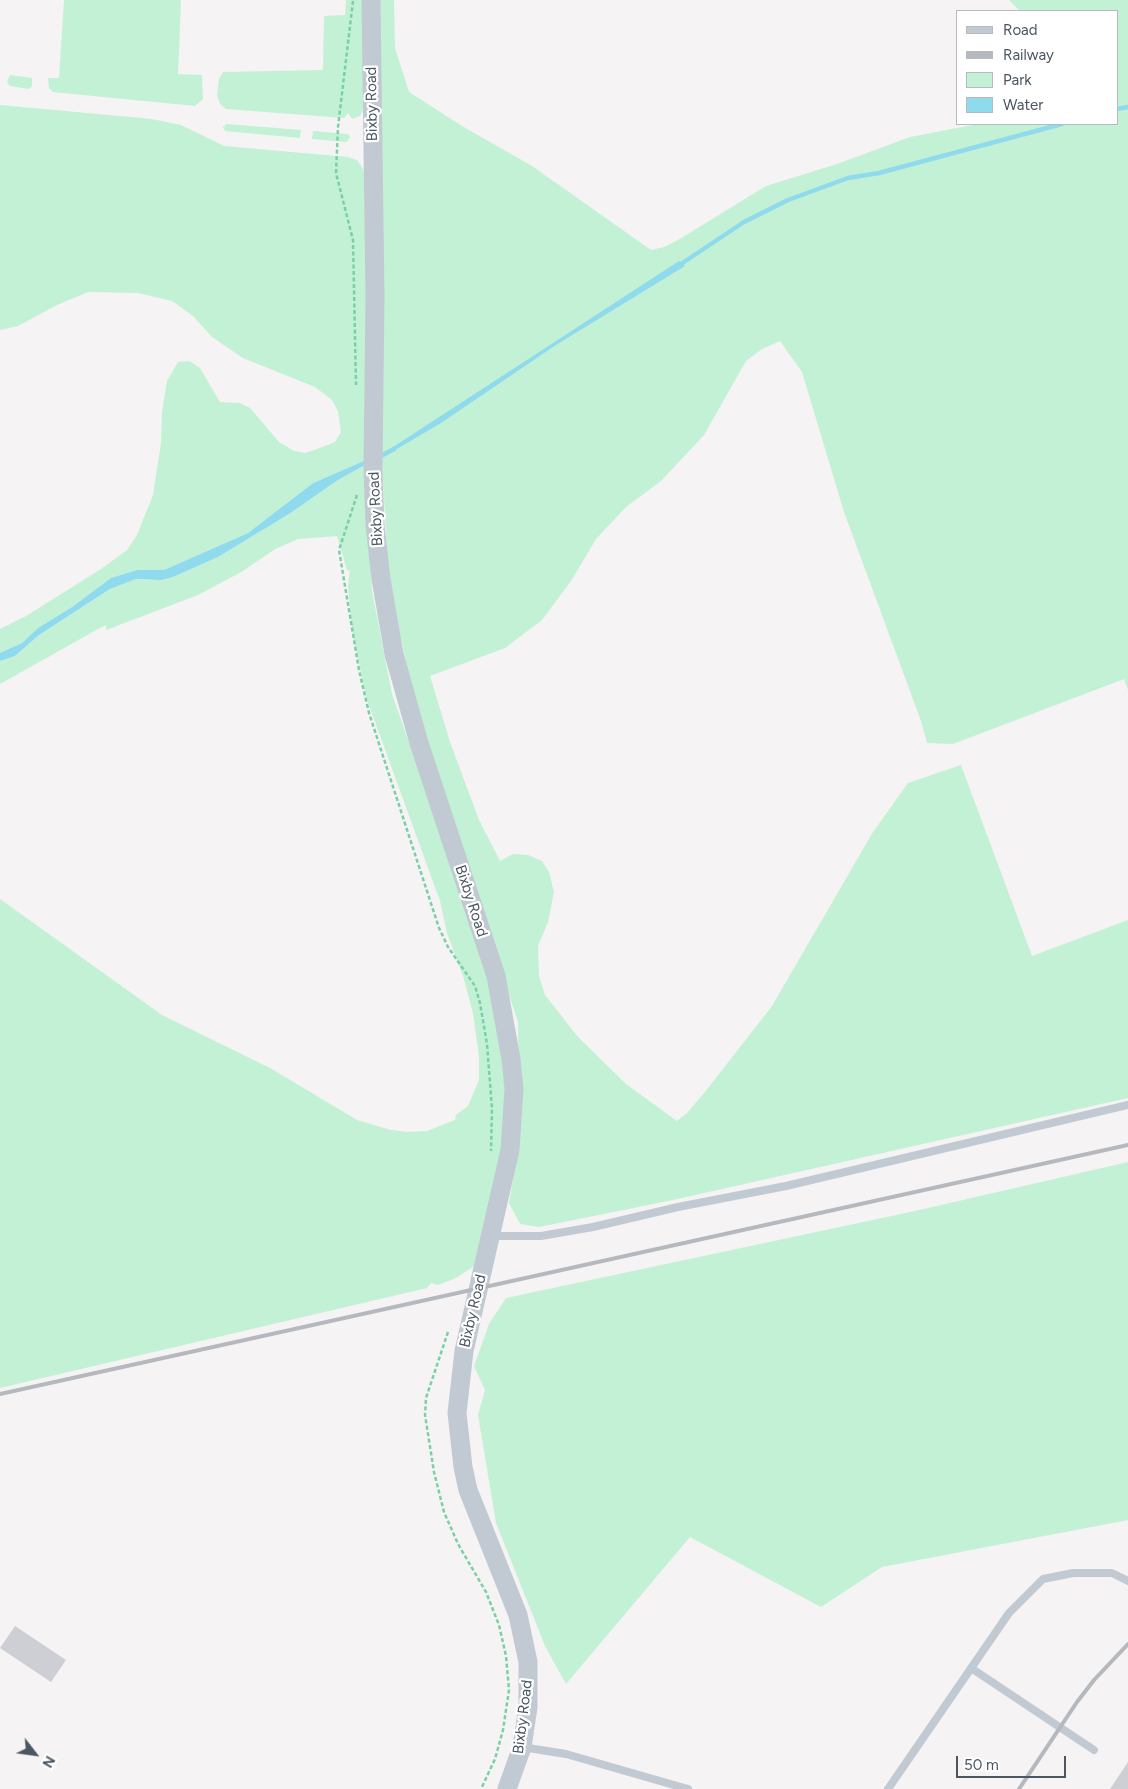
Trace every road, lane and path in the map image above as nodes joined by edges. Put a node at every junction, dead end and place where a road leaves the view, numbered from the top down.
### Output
1 (353, 0) edge
2 (371, 0) edge
3 (356, 391) dead end
4 (359, 488) dead end
5 (1128, 1105) edge
6 (491, 1158) dead end
7 (492, 1236) junction
8 (448, 1332) dead end
9 (1128, 1581) edge
10 (972, 1668) junction
11 (522, 1747) junction
12 (1094, 1750) dead end
13 (481, 1789) edge
14 (508, 1789) edge
15 (688, 1789) edge
16 (888, 1789) edge

1 - 3 path
2 - 7 street, Bixby Road
4 - 6 path
5 - 7 lane
7 - 11 street, Bixby Road
8 - 13 path
9 - 10 lane
10 - 12 lane
10 - 16 lane
11 - 14 street, Bixby Road
11 - 15 lane

